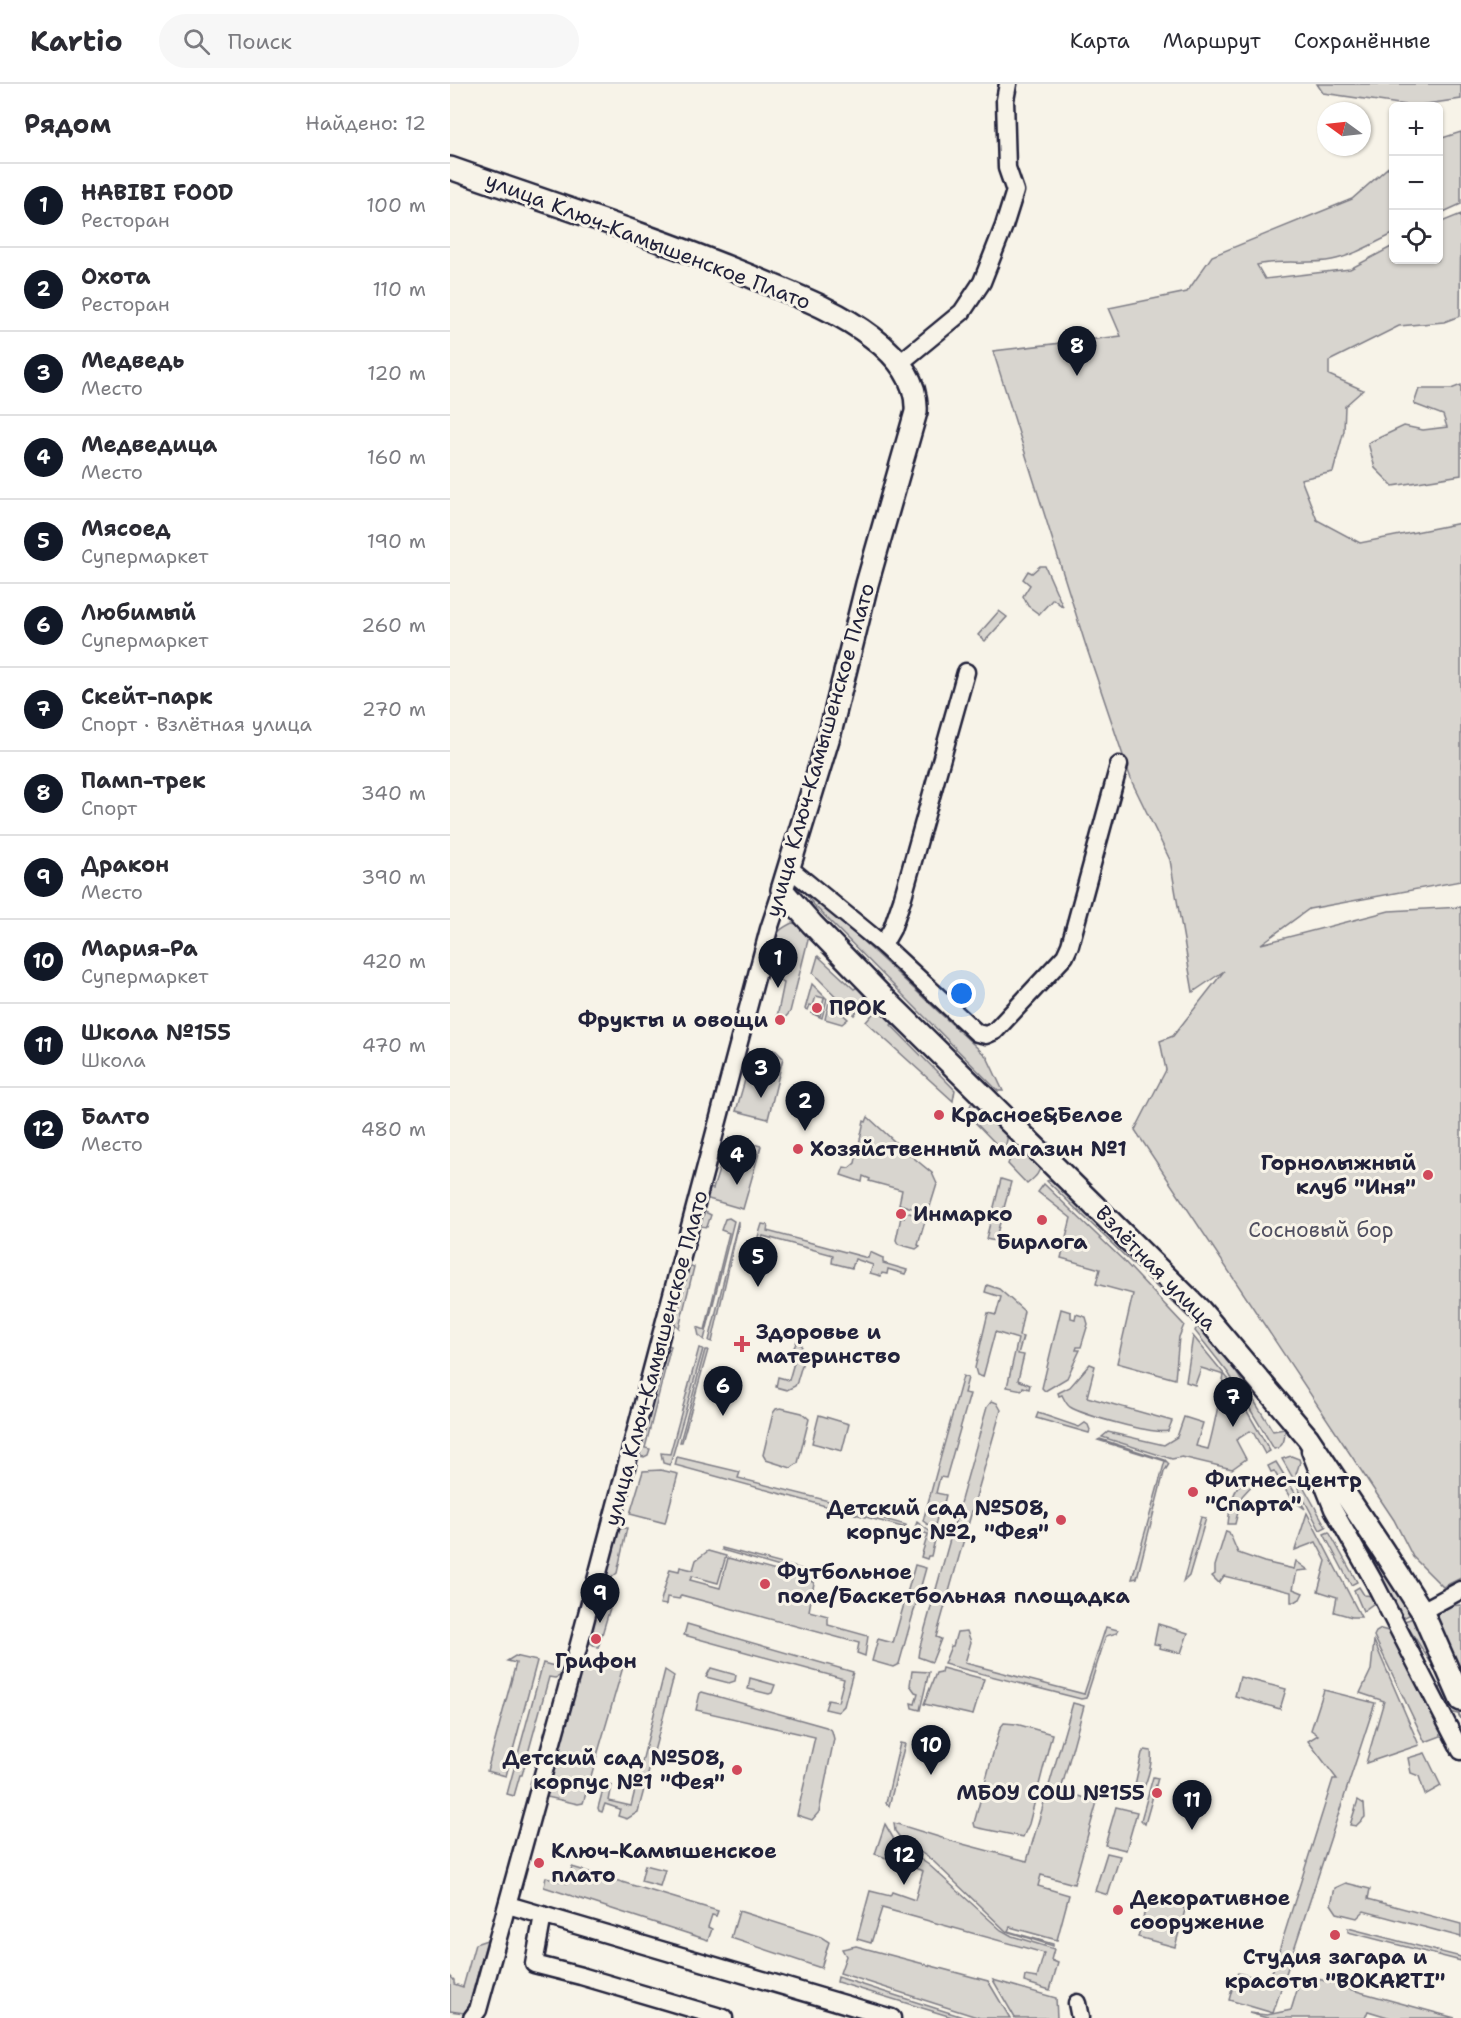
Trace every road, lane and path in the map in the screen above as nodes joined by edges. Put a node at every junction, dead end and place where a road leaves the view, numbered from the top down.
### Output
1 (1008, 84) edge
2 (450, 168) edge
3 (900, 363) junction
4 (966, 672) dead end
5 (1119, 765) dead end
6 (788, 867) junction
7 (782, 890) junction
8 (812, 924) junction
9 (769, 929) junction
10 (883, 945) junction
11 (1308, 1438) junction
12 (1461, 1590) edge
13 (1422, 1611) junction
14 (1461, 1700) edge
15 (1461, 1751) edge
16 (508, 1905) junction
17 (543, 1915) junction
18 (472, 2018) edge
19 (724, 2018) edge
20 (892, 2018) edge

1 - 3 street
2 - 3 main road, улица Ключ-Камышенское Плато
3 - 6 main road, улица Ключ-Камышенское Плато
4 - 10 street
5 - 10 street
6 - 7 main road, улица Ключ-Камышенское Плато
6 - 10 street
7 - 8 main road, Взлётная улица
7 - 9 street, улица Ключ-Камышенское Плато
8 - 9 street
8 - 11 main road, Взлётная улица
9 - 16 street, улица Ключ-Камышенское Плато
11 - 13 main road, Взлётная улица
11 - 15 street
12 - 13 street
13 - 14 main road, Взлётная улица
16 - 17 street
16 - 18 street, улица Ключ-Камышенское Плато
17 - 19 street
17 - 20 street

